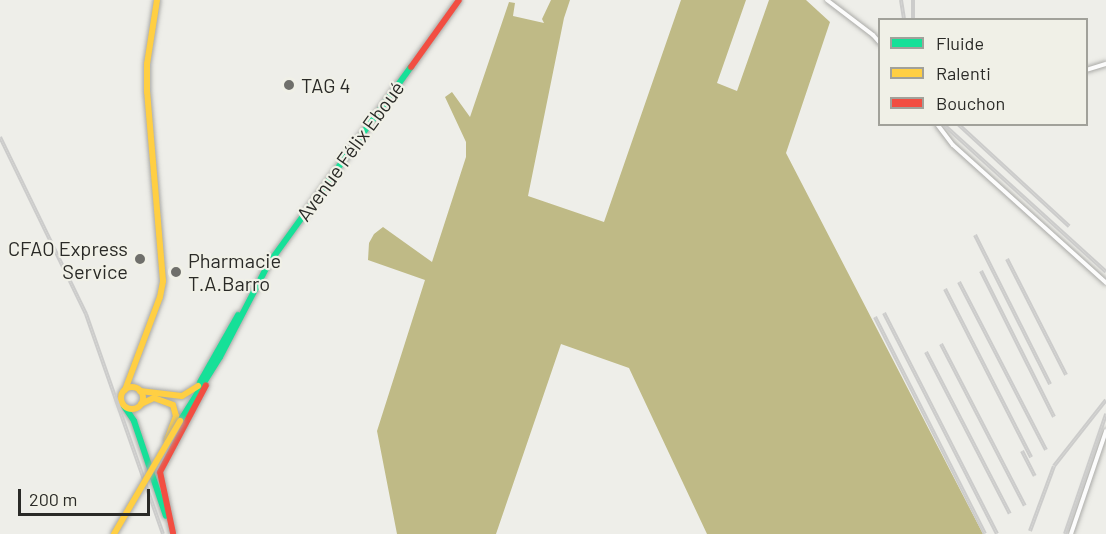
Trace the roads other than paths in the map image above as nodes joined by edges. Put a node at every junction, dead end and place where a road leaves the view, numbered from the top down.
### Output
1 (157, 0) edge
2 (459, 0) edge
3 (827, 0) edge
4 (878, 42) edge
5 (1106, 64) edge
6 (1088, 69) edge
7 (939, 126) edge
8 (1106, 283) edge
9 (245, 305) junction
10 (220, 357) junction
11 (130, 374) junction
12 (198, 386) junction
13 (125, 390) junction
14 (139, 390) junction
15 (181, 396) junction
16 (173, 405) junction
17 (189, 405) junction
18 (124, 406) junction
19 (140, 406) junction
20 (134, 421) junction
21 (178, 421) junction
22 (1106, 430) edge
23 (160, 472) junction
24 (152, 476) junction
25 (114, 534) edge
26 (173, 534) edge
27 (1071, 534) edge

1 - 11 street
2 - 9 street, Avenue Félix Eboué
3 - 4 street
5 - 6 street
7 - 8 street
9 - 10 street, Avenue Félix Eboué
9 - 12 street, Avenue Félix Eboué
10 - 17 street, Avenue Félix Eboué
10 - 23 street
11 - 13 street
11 - 14 street
12 - 15 street
12 - 17 street, Avenue Félix Eboué
13 - 14 street
13 - 18 street
14 - 15 street
14 - 19 street
15 - 16 street
15 - 17 street
16 - 19 street
16 - 21 street
17 - 21 street, Avenue Félix Eboué
18 - 19 street
18 - 20 street
19 - 20 street
20 - 24 street
21 - 25 street, Avenue Félix Eboué, bridge
22 - 27 street
23 - 24 street
23 - 26 street
24 - 26 street

